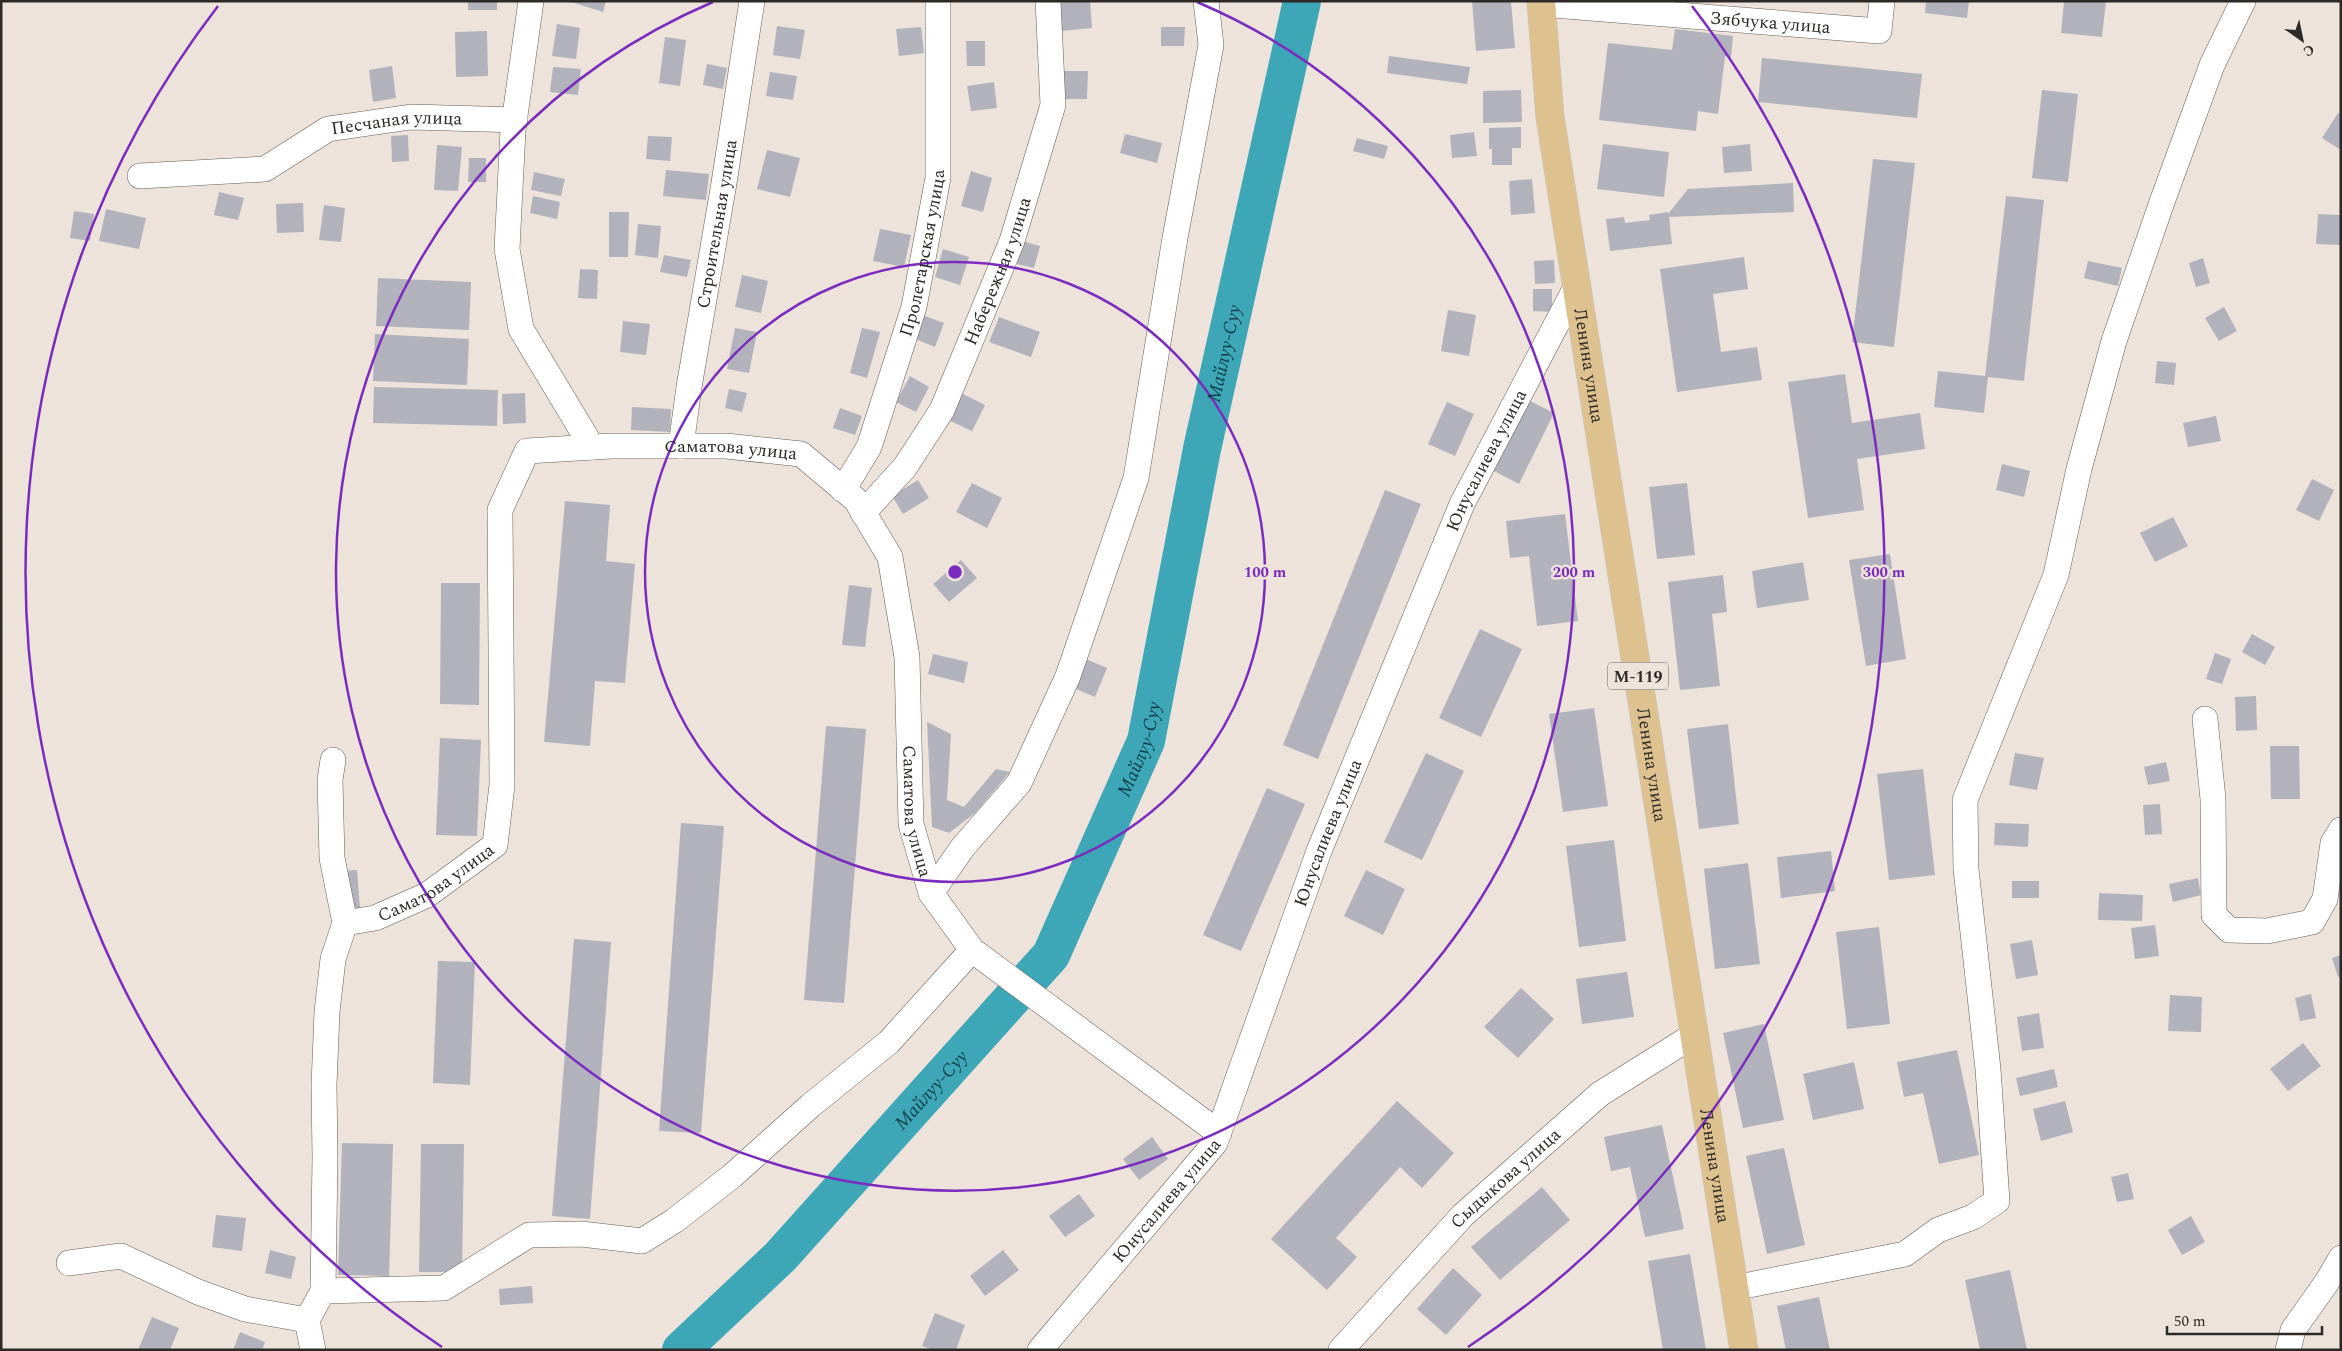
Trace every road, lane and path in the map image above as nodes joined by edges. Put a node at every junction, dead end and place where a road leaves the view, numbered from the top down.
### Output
1 (531, 1) edge
2 (752, 1) edge
3 (938, 1) edge
4 (1048, 1) edge
5 (1206, 1) edge
6 (1882, 1) edge
7 (2243, 1) edge
8 (1541, 3) edge
9 (515, 120) junction
10 (140, 176) dead end
11 (1576, 287) junction
12 (681, 446) junction
13 (592, 447) junction
14 (842, 490) junction
15 (863, 513) junction
16 (2205, 719) dead end
17 (333, 760) dead end
18 (2341, 830) edge
19 (931, 893) junction
20 (345, 923) junction
21 (972, 950) junction
22 (1694, 1035) junction
23 (1219, 1133) junction
24 (2341, 1258) edge
25 (68, 1263) dead end
26 (1734, 1288) junction
27 (323, 1291) junction
28 (307, 1320) junction
29 (313, 1350) edge
30 (1040, 1350) edge
31 (1341, 1350) edge
32 (1744, 1350) edge
33 (2288, 1350) edge

1 - 9 street
2 - 12 street, Строительная улица
3 - 14 street, Пролетарская улица
4 - 15 street, Набережная улица
5 - 19 street
6 - 8 street, Зябчука улица
7 - 26 street
8 - 11 main road, Ленина улица / М-119
9 - 10 street, Песчаная улица
9 - 13 street
11 - 22 main road, Ленина улица / М-119
11 - 23 street, Юнусалиева улица
12 - 13 street, Саматова улица
12 - 14 street, Саматова улица
13 - 20 street, Саматова улица
14 - 15 street, Саматова улица
15 - 19 street, Саматова улица
16 - 18 street
17 - 20 street
19 - 21 street, Саматова улица
20 - 27 street
21 - 23 street, Саматова улица
21 - 27 street
22 - 26 main road, Ленина улица / М-119
22 - 31 street, Сыдыкова улица
23 - 30 street, Юнусалиева улица
24 - 33 street
25 - 28 street
26 - 32 main road, Ленина улица / М-119
27 - 28 street
28 - 29 street

